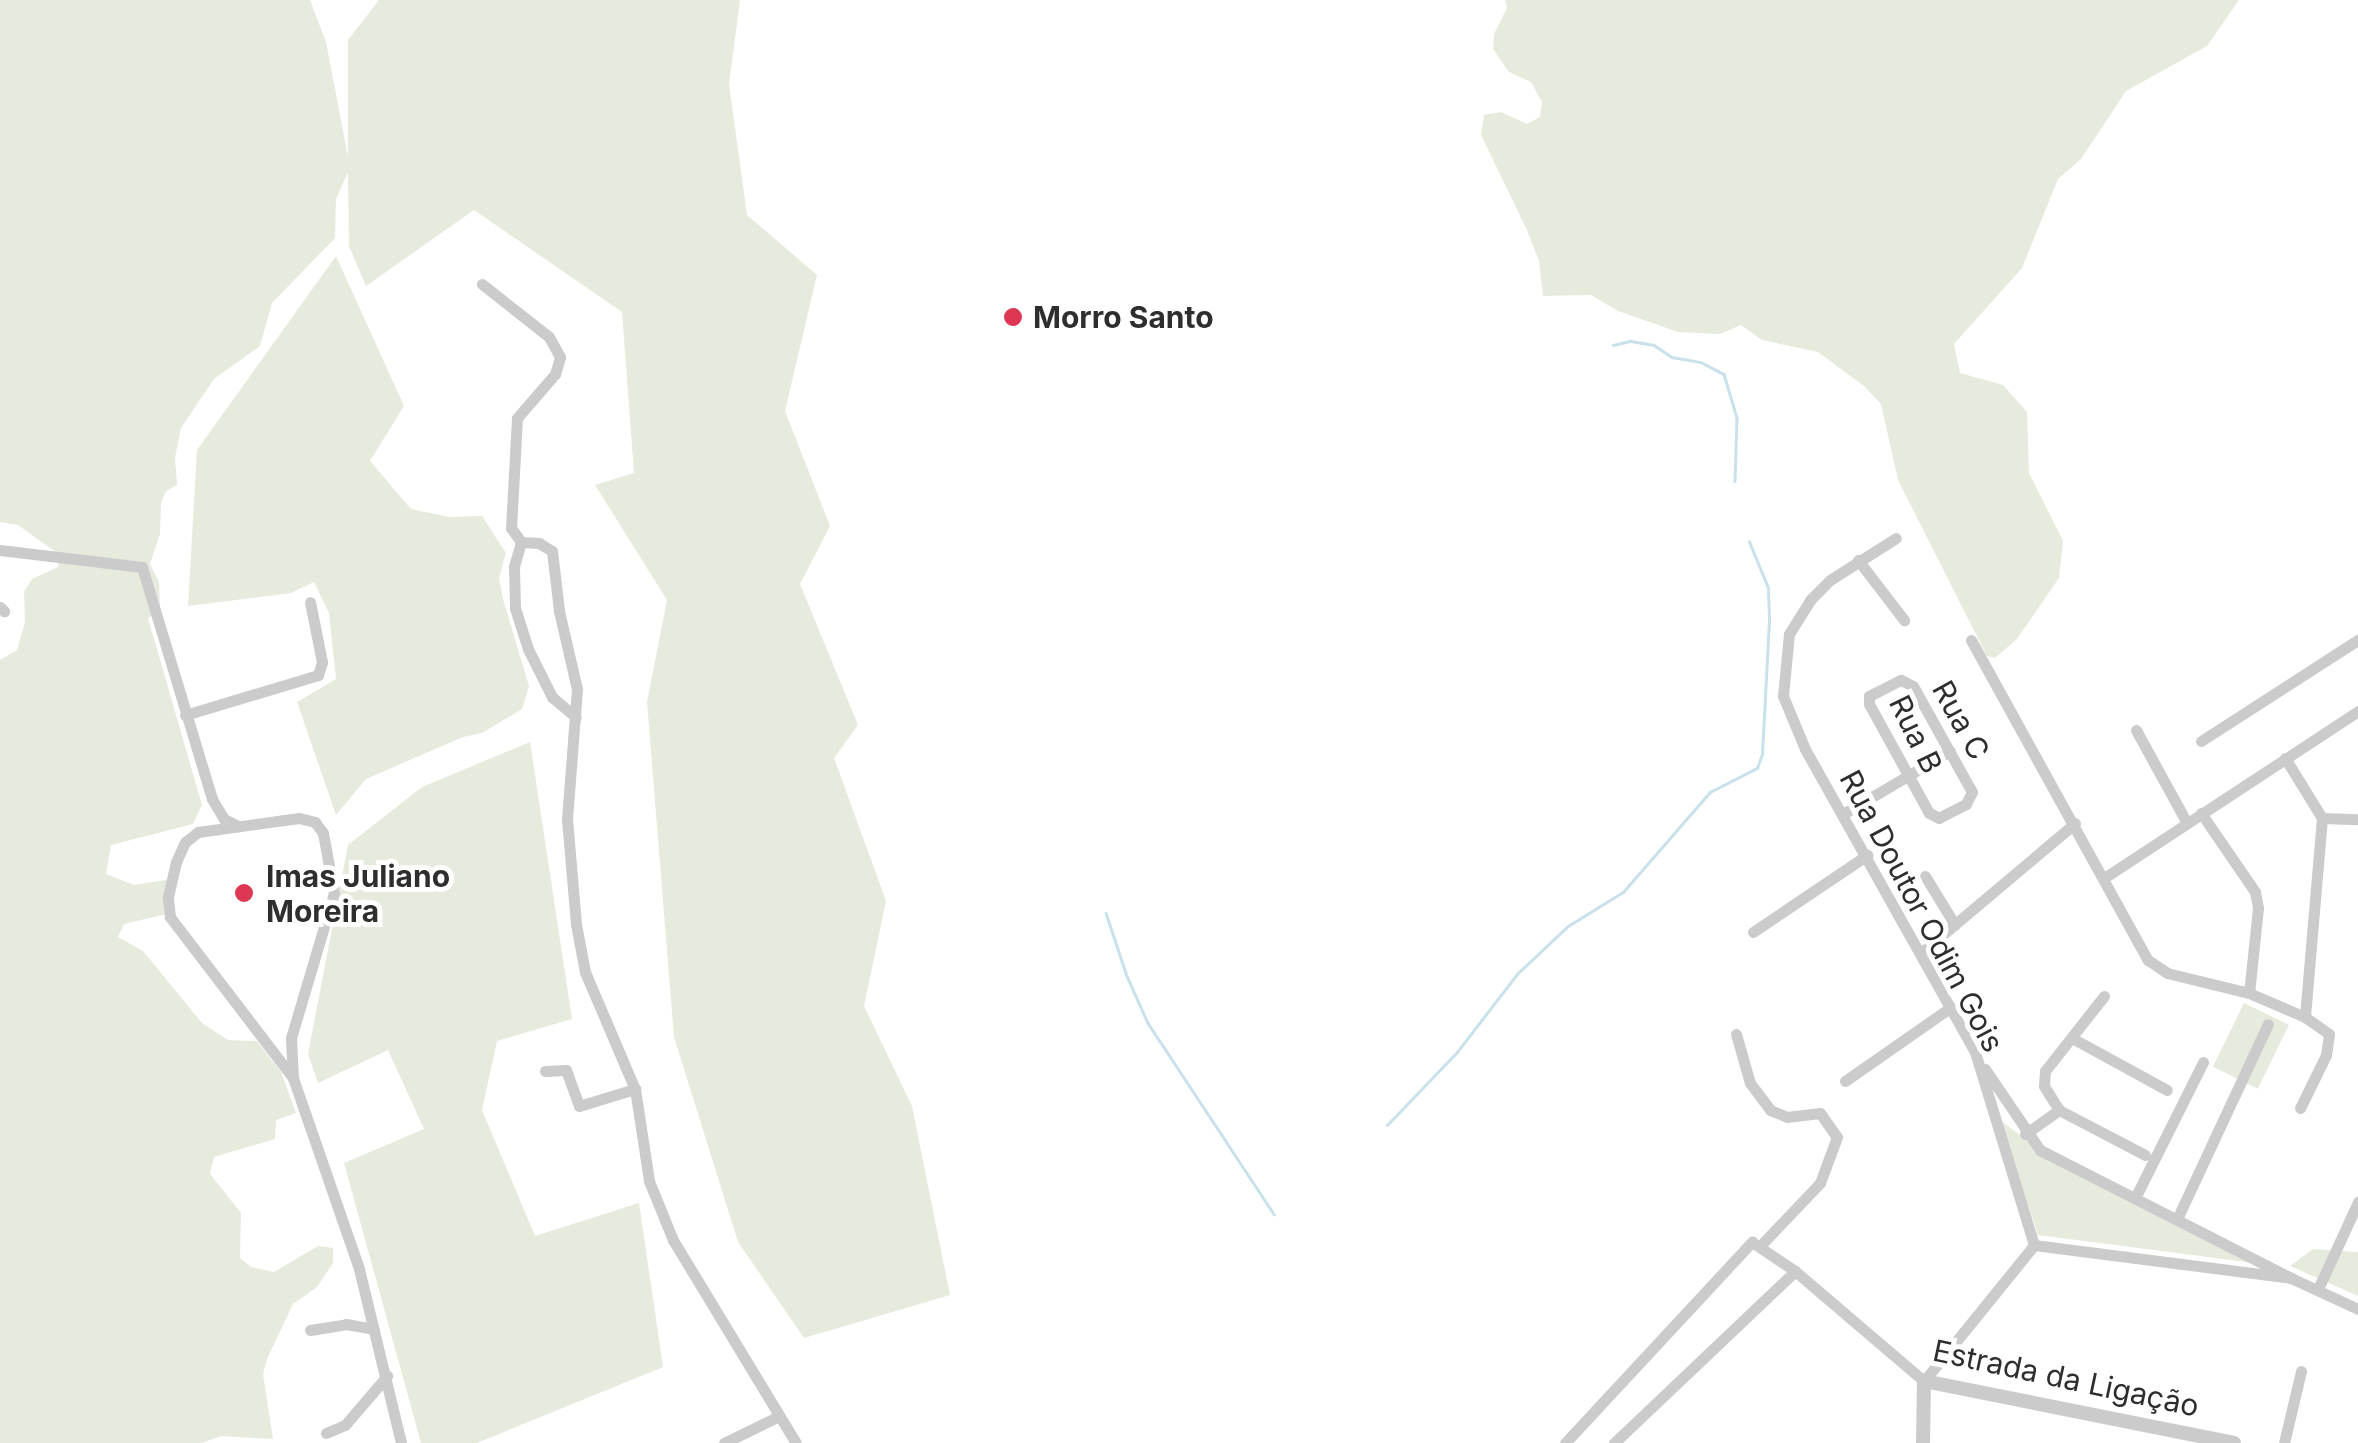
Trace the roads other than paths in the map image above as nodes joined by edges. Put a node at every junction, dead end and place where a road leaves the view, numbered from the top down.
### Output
1 (482, 284) dead end
2 (1896, 538) dead end
3 (521, 542) junction
4 (0, 550) edge
5 (1858, 560) junction
6 (310, 602) dead end
7 (1904, 620) dead end
8 (1971, 640) dead end
9 (2358, 640) edge
10 (1901, 680) joint
11 (2358, 711) edge
12 (184, 715) junction
13 (576, 718) junction
14 (2136, 730) dead end
15 (2202, 742) dead end
16 (1950, 751) junction
17 (2285, 758) junction
18 (1907, 776) junction
19 (212, 799) junction
20 (2201, 813) junction
21 (1844, 814) junction
22 (1939, 818) joint
23 (2322, 818) junction
24 (2358, 819) edge
25 (2186, 823) junction
26 (2075, 824) junction
27 (238, 826) junction
28 (198, 832) junction
29 (1868, 855) junction
30 (1925, 876) dead end
31 (2104, 878) junction
32 (1955, 924) junction
33 (1754, 932) dead end
34 (1922, 952) junction
35 (2249, 993) junction
36 (2104, 996) dead end
37 (1951, 1007) junction
38 (2305, 1017) junction
39 (2268, 1024) dead end
40 (1736, 1034) dead end
41 (2072, 1038) junction
42 (1976, 1052) junction
43 (2202, 1062) dead end
44 (545, 1072) dead end
45 (293, 1078) junction
46 (1845, 1082) dead end
47 (635, 1090) junction
48 (2167, 1090) dead end
49 (2300, 1108) dead end
50 (2059, 1110) junction
51 (2025, 1134) junction
52 (2145, 1155) dead end
53 (2135, 1198) junction
54 (2358, 1202) edge
55 (2177, 1219) junction
56 (1756, 1244) junction
57 (2034, 1245) junction
58 (1795, 1271) junction
59 (2291, 1278) junction
60 (2318, 1289) junction
61 (2358, 1309) edge
62 (374, 1329) junction
63 (310, 1330) dead end
64 (2301, 1371) dead end
65 (386, 1376) junction
66 (1924, 1381) junction
67 (781, 1420) junction
68 (326, 1433) dead end
69 (794, 1442) edge
70 (401, 1443) edge
71 (724, 1443) edge
72 (1565, 1443) edge
73 (1614, 1443) edge
74 (1923, 1443) edge
75 (2234, 1443) edge
76 (2284, 1443) edge

1 - 3 street
2 - 5 street, Rua Doutor Odim Gois
3 - 13 street
3 - 13 street
4 - 12 street
5 - 7 street
5 - 21 street, Rua Doutor Odim Gois
6 - 12 street
8 - 26 street
9 - 15 street
10 - 16 street, Rua C
10 - 18 street, Rua B
11 - 17 street
12 - 19 street
13 - 47 street
14 - 25 street
16 - 18 street
16 - 22 street, Rua C
17 - 20 street
17 - 23 street
18 - 21 street
18 - 22 street, Rua B
19 - 27 street
19 - 28 street
20 - 25 street
20 - 35 street
21 - 29 street, Rua Doutor Odim Gois
23 - 24 street
23 - 38 street
25 - 31 street
26 - 31 street
26 - 32 street
27 - 28 street
27 - 45 street
28 - 45 street
29 - 33 street
29 - 34 street, Rua Doutor Odim Gois
30 - 32 street
31 - 35 street
32 - 34 street
34 - 37 street, Rua Doutor Odim Gois
35 - 38 street
36 - 41 street
37 - 42 street, Rua Doutor Odim Gois
37 - 46 street
38 - 49 street
39 - 55 street
40 - 56 street
41 - 48 street
41 - 50 street
42 - 51 street
42 - 57 street, Rua Doutor Odim Gois
43 - 53 street
44 - 47 street
45 - 62 street
47 - 67 street
50 - 51 street
50 - 52 street
51 - 53 street
53 - 55 street
54 - 60 street
55 - 59 street
56 - 58 street, Estrada da Ligação
56 - 72 street
57 - 59 street
57 - 66 street
58 - 66 street, Estrada da Ligação
58 - 73 street
59 - 60 street
60 - 61 street
62 - 63 street
62 - 65 street
64 - 76 street
65 - 68 street
65 - 70 street
66 - 74 street
66 - 75 street, Estrada da Ligação
67 - 69 street
67 - 71 street

